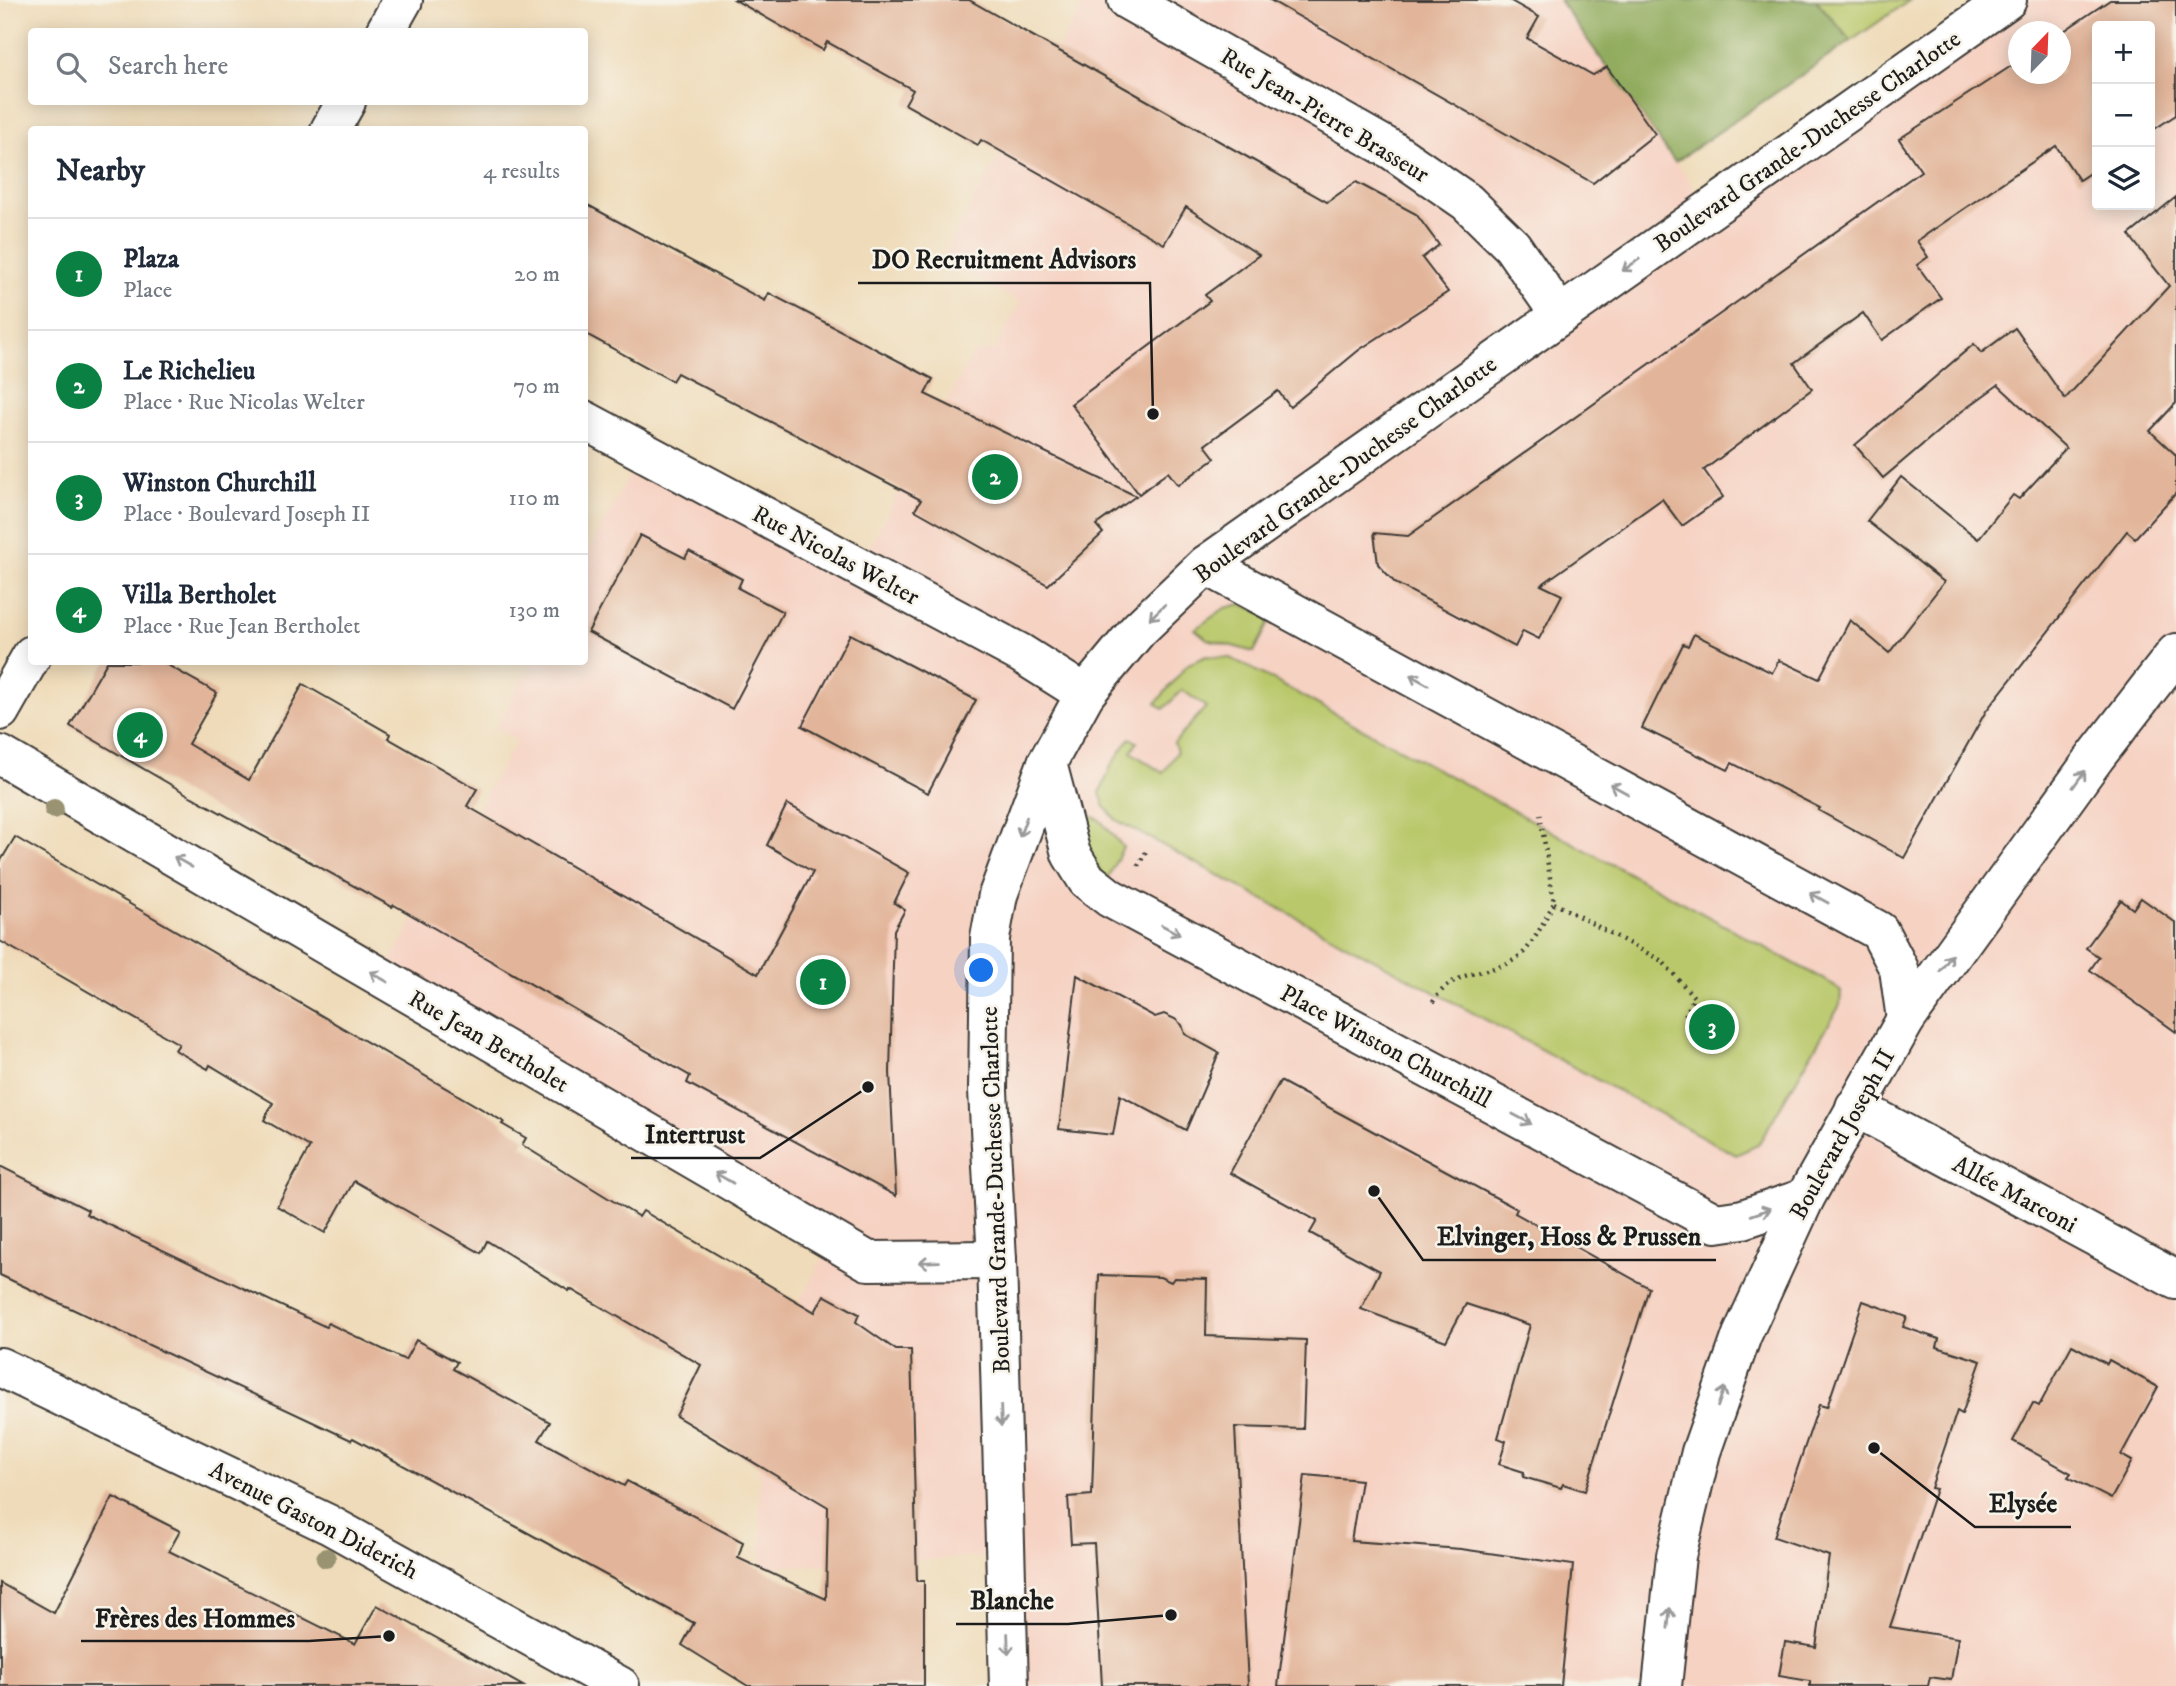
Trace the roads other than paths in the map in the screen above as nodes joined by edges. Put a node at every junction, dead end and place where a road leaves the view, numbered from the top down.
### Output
1 (403, 0) edge
2 (1127, 0) edge
3 (2007, 0) edge
4 (387, 28) edge
5 (344, 105) edge
6 (332, 126) edge
7 (1560, 315) junction
8 (588, 422) edge
9 (1206, 565) junction
10 (2176, 653) edge
11 (28, 662) edge
12 (1085, 694) junction
13 (0, 711) edge
14 (0, 755) edge
15 (1047, 763) junction
16 (1906, 1019) junction
17 (1855, 1107) junction
18 (1805, 1198) junction
19 (997, 1260) junction
20 (2176, 1280) edge
21 (0, 1367) edge
22 (620, 1686) edge
23 (1009, 1686) edge
24 (1662, 1686) edge

1 - 4 main road
2 - 7 main road, Rue Jean-Pierre Brasseur
3 -> 7 main road, Boulevard Grande-Duchesse Charlotte
5 - 6 main road
7 - 9 main road, Boulevard Grande-Duchesse Charlotte
8 - 12 main road, Rue Nicolas Welter
9 -> 12 main road, Boulevard Grande-Duchesse Charlotte
16 -> 9 main road
16 -> 10 main road, Boulevard Joseph II
11 - 13 main road
12 - 15 main road, Boulevard Grande-Duchesse Charlotte
19 -> 14 main road, Rue Jean Bertholet
15 -> 18 main road, Place Winston Churchill
15 -> 19 main road, Boulevard Grande-Duchesse Charlotte
16 - 17 main road, Boulevard Joseph II
17 - 18 main road, Boulevard Joseph II
17 - 20 main road, Allée Marconi
24 -> 18 main road, Boulevard Joseph II
19 -> 23 main road, Boulevard Grande-Duchesse Charlotte
21 - 22 main road, Avenue Gaston Diderich

